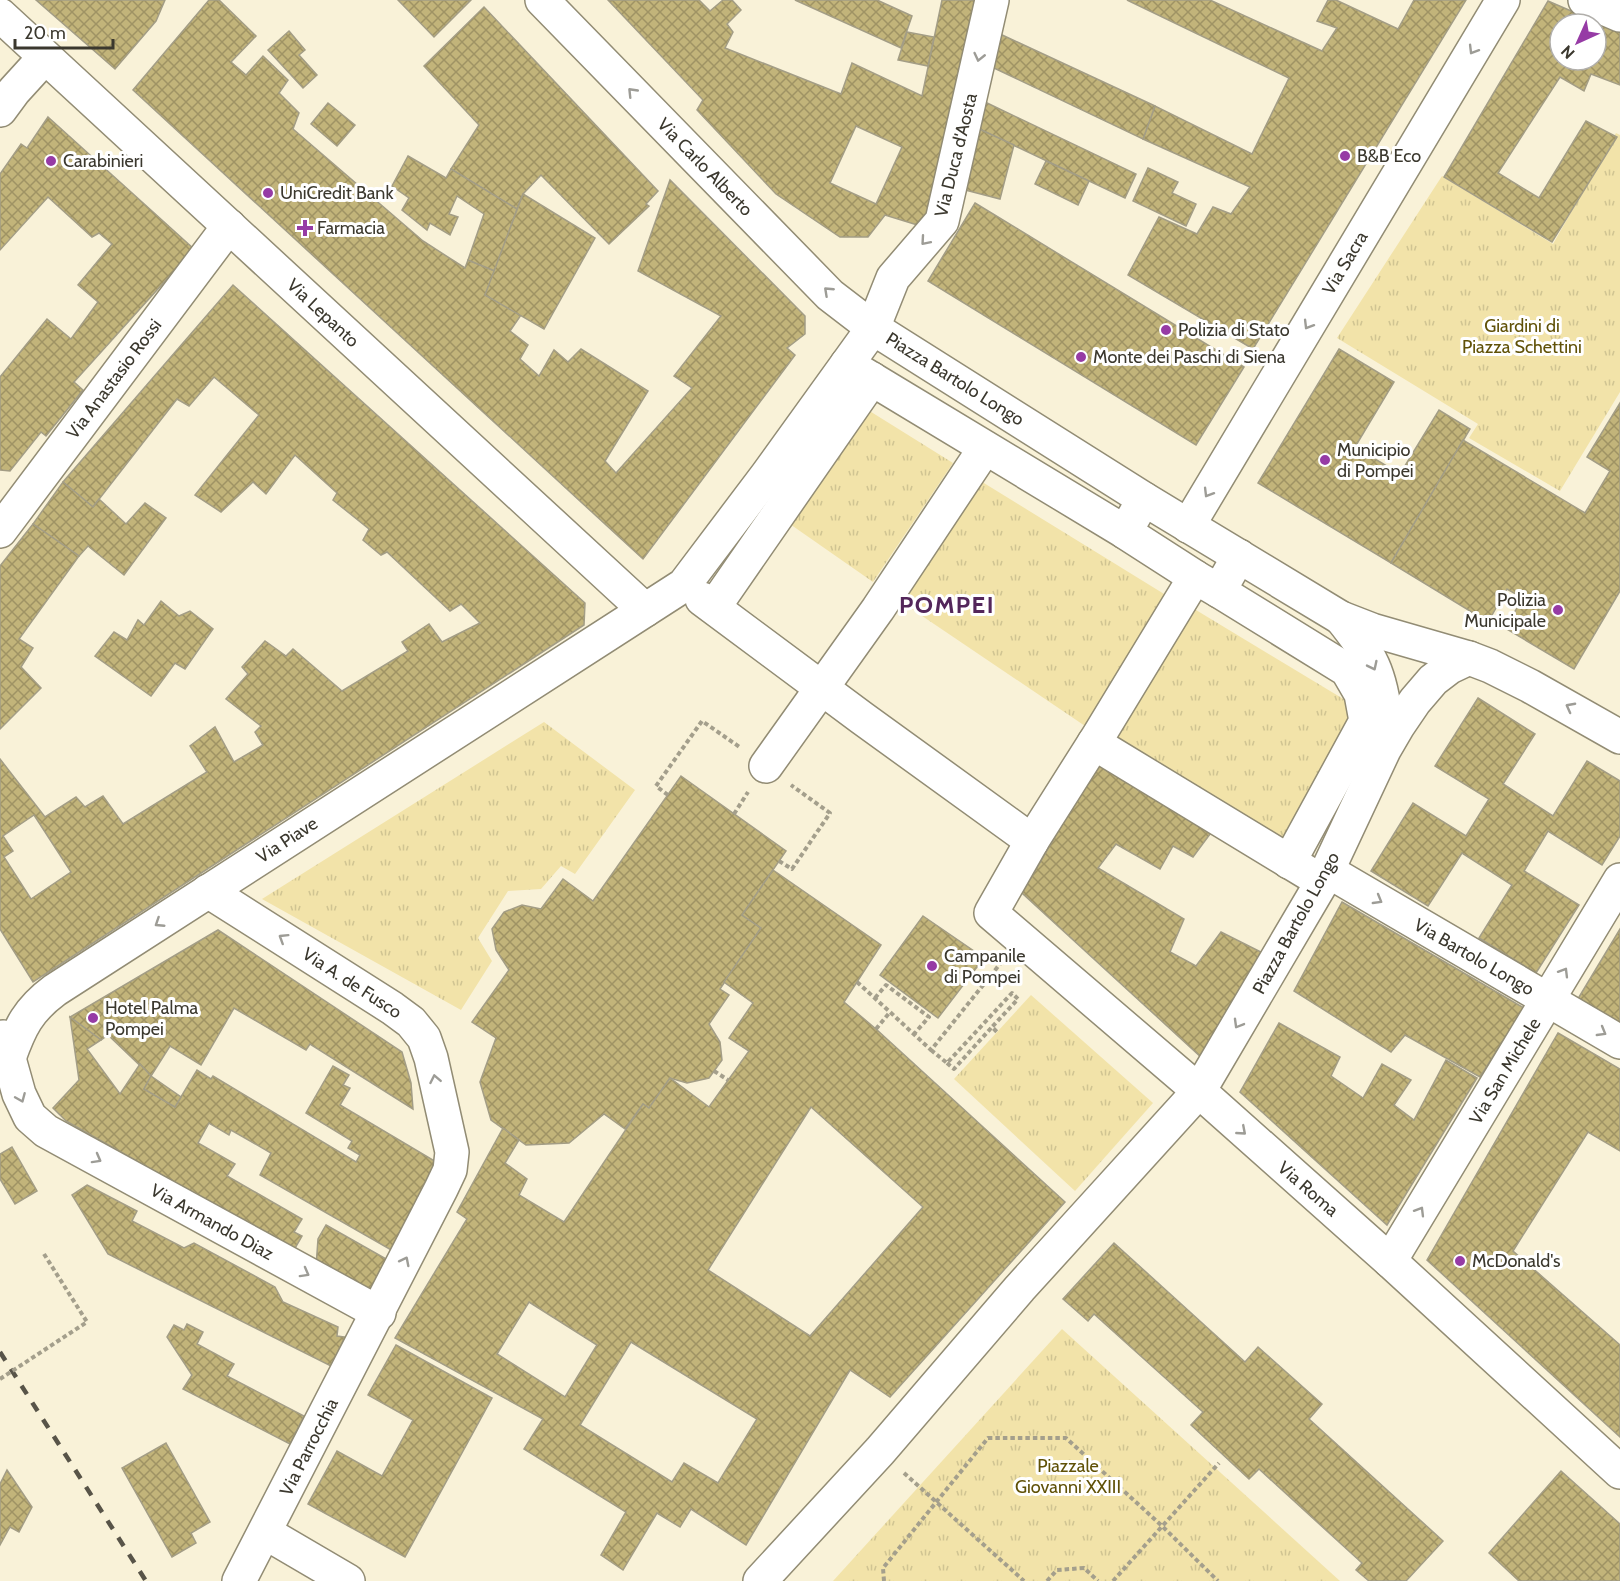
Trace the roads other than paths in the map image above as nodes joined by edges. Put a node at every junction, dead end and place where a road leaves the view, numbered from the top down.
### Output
1 (542, 0) edge
2 (992, 0) edge
3 (1503, 0) edge
4 (1585, 0) edge
5 (0, 15) edge
6 (1620, 15) edge
7 (45, 57) junction
8 (0, 110) edge
9 (229, 226) junction
10 (873, 328) junction
11 (860, 371) junction
12 (985, 448) junction
13 (1144, 499) junction
14 (5, 514) edge
15 (1188, 526) junction
16 (1125, 532) junction
17 (1239, 556) junction
18 (1207, 584) junction
19 (1312, 600) junction
20 (645, 610) junction
21 (1341, 618) junction
22 (1291, 636) junction
23 (591, 645) joint
24 (1469, 658) junction
25 (821, 688) junction
26 (1620, 737) edge
27 (1094, 743) junction
28 (1384, 750) junction
29 (766, 766) road end
30 (1331, 784) junction
31 (1360, 801) junction
32 (1032, 841) junction
33 (1289, 862) junction
34 (1325, 876) junction
35 (1620, 880) edge
36 (208, 891) junction
37 (1547, 1000) junction
38 (0, 1024) edge
39 (1620, 1042) edge
40 (9, 1058) junction
41 (1199, 1091) junction
42 (1390, 1262) junction
43 (378, 1313) junction
44 (1620, 1472) edge
45 (266, 1533) junction
46 (239, 1581) edge
47 (348, 1581) edge
48 (760, 1581) edge

10 -> 1 street, Via Carlo Alberto
2 -> 10 street, Via Duca d'Aosta
3 -> 15 street, Via Sacra
4 - 6 street
5 - 7 street, Via Lepanto
7 - 8 street
7 - 9 street, Via Lepanto
9 - 14 street, Via Anastasio Rossi
9 - 20 street, Via Lepanto
10 - 11 street, Piazza Bartolo Longo
10 - 13 street, Piazza Bartolo Longo
11 - 12 street
11 - 20 street, Piazza Bartolo Longo
11 - 25 street
12 - 16 street
12 - 25 street
13 - 15 street, Piazza Bartolo Longo
13 - 16 street
15 - 17 street, Piazza Bartolo Longo
16 - 18 street
17 - 18 street
17 - 19 street, Piazza Bartolo Longo
18 - 22 street
18 - 27 street
19 - 21 street, Piazza Bartolo Longo
19 - 22 street
20 - 23 street, Piazza Bartolo Longo
21 - 24 street, Piazza Bartolo Longo
21 -> 28 street, Piazza Bartolo Longo
22 - 30 street
23 - 36 street, Via Piave
26 -> 24 street
24 - 28 street, Piazza Bartolo Longo
25 - 29 street
25 - 32 street
27 - 32 street
27 - 33 street, Via Bartolo Longo
28 - 31 street, Piazza Bartolo Longo
30 - 31 street
30 - 33 street
31 - 34 street, Piazza Bartolo Longo
32 - 41 street, Via Roma
33 - 34 street, Via Bartolo Longo
34 -> 37 street, Via Bartolo Longo
34 -> 41 street, Piazza Bartolo Longo
37 -> 35 street, Via San Michele
36 -> 40 street, Via Piave
43 -> 36 street, Via A. de Fusco
37 -> 39 street, Via Bartolo Longo
42 -> 37 street, Via San Michele
38 - 40 street
40 -> 43 street, Via Armando Diaz
41 -> 42 street, Via Roma
41 - 48 street
42 - 44 street, Via Roma
43 - 45 street, Via Parrocchia
45 - 46 street, Via Parrocchia
45 - 47 street

